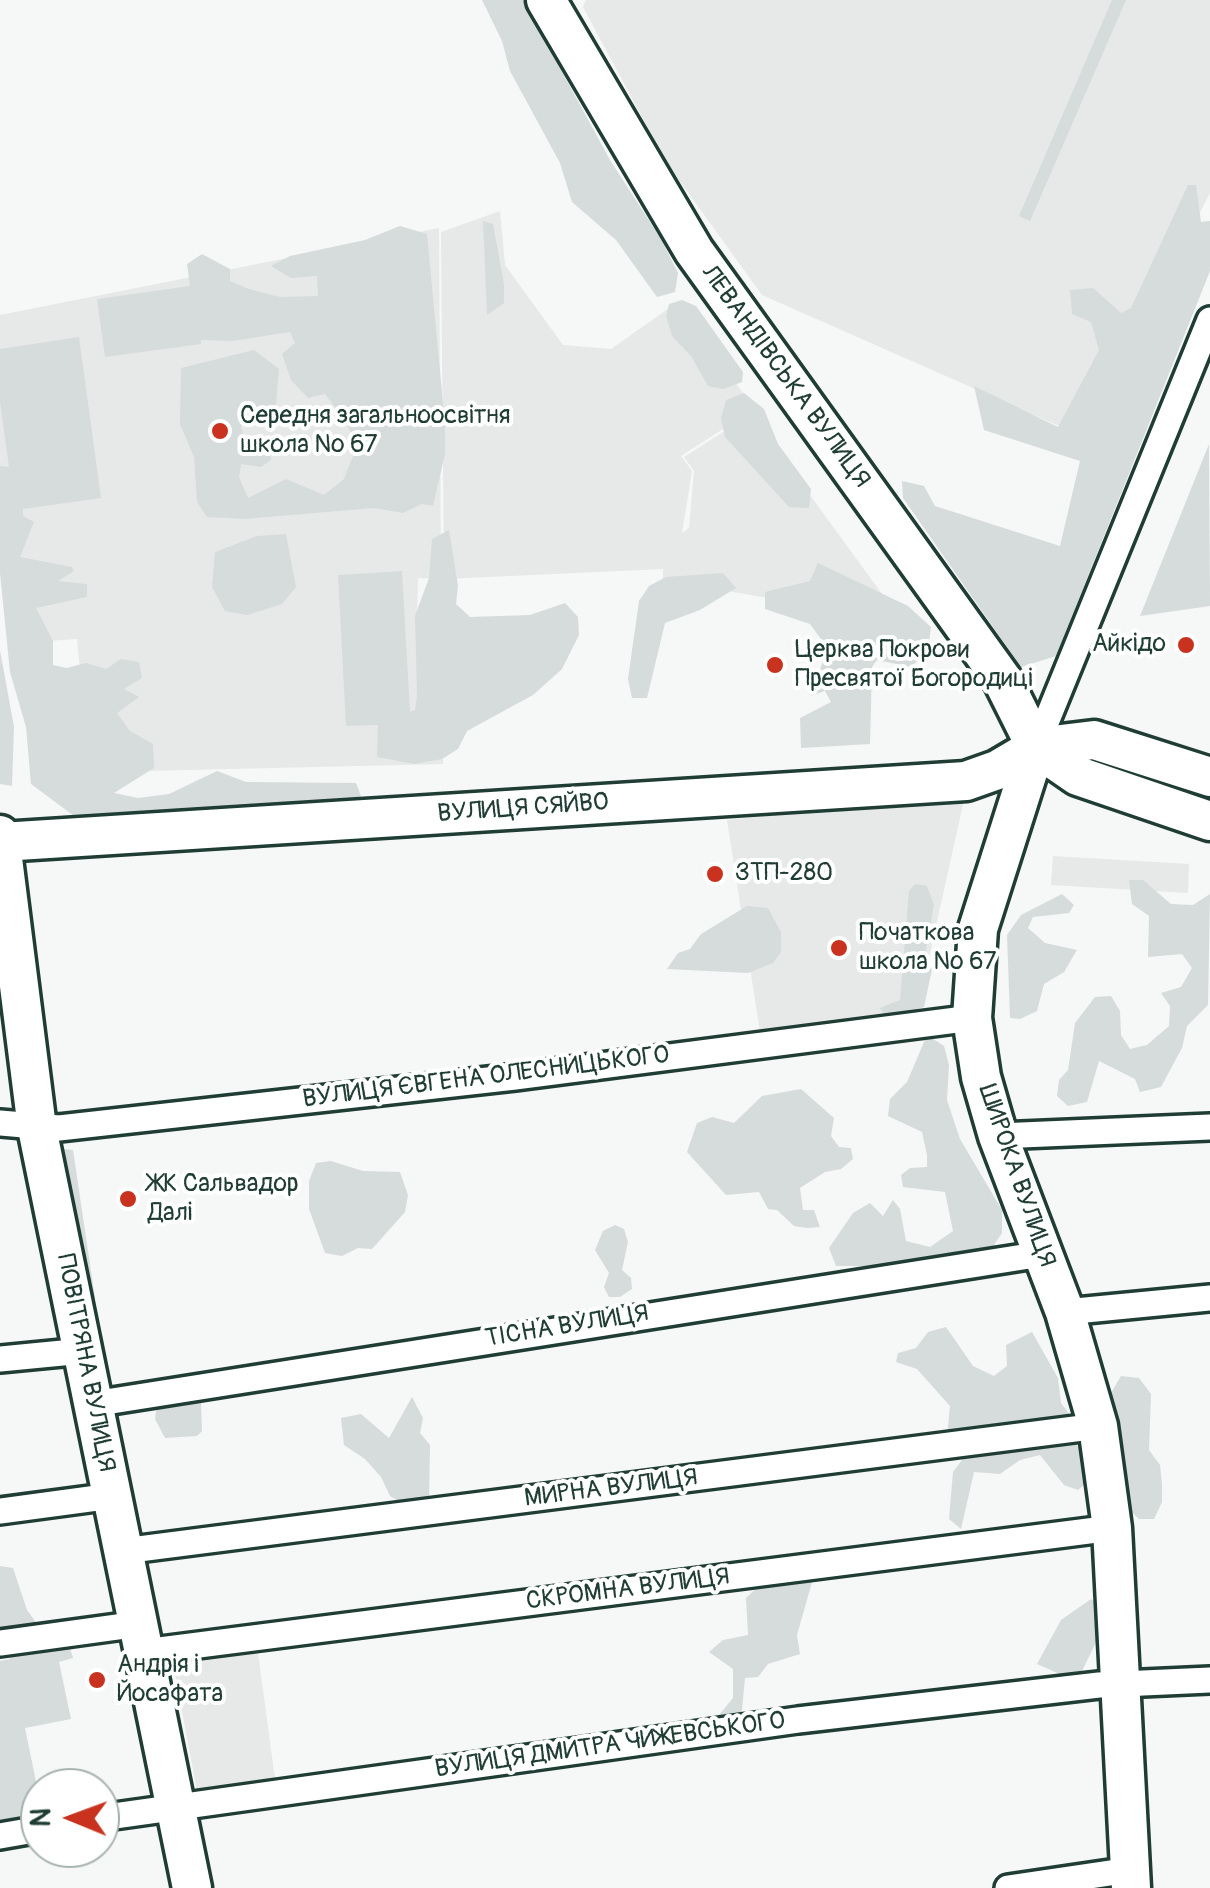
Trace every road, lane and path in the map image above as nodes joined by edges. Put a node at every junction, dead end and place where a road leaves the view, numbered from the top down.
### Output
1 (546, 0) edge
2 (1210, 320) edge
3 (1036, 746) junction
4 (1210, 777) edge
5 (1210, 821) edge
6 (0, 838) edge
7 (972, 1018) junction
8 (18, 1125) edge
9 (1210, 1127) edge
10 (998, 1136) junction
11 (1042, 1254) junction
12 (1210, 1298) edge
13 (1065, 1312) junction
14 (83, 1351) junction
15 (0, 1358) edge
16 (94, 1404) junction
17 (1098, 1426) junction
18 (112, 1496) junction
19 (0, 1511) edge
20 (1112, 1528) junction
21 (123, 1551) junction
22 (141, 1638) junction
23 (0, 1643) edge
24 (1210, 1680) edge
25 (1122, 1684) junction
26 (175, 1806) junction
27 (120, 1815) edge
28 (1131, 1879) edge
29 (192, 1888) edge
30 (1008, 1888) edge

1 - 3 street, ЛЕВАНДІВСЬКА ВУЛИЦЯ
2 - 3 street, ШИРОКА ВУЛИЦЯ
3 - 4 street, ВУЛИЦЯ СЯЙВО
3 - 5 street
3 - 6 street, ВУЛИЦЯ СЯЙВО
3 - 7 street, ШИРОКА ВУЛИЦЯ
6 - 8 street, ПОВІТРЯНА ВУЛИЦЯ
7 - 8 street, ВУЛИЦЯ ЄВГЕНА ОЛЕСНИЦЬКОГО
7 - 10 street, ШИРОКА ВУЛИЦЯ
8 - 14 street, ПОВІТРЯНА ВУЛИЦЯ
9 - 10 street
10 - 11 street, ШИРОКА ВУЛИЦЯ
11 - 13 street, ШИРОКА ВУЛИЦЯ
11 - 16 street, ТІСНА ВУЛИЦЯ
12 - 13 street
13 - 17 street, ШИРОКА ВУЛИЦЯ
14 - 15 street
14 - 16 street, ПОВІТРЯНА ВУЛИЦЯ
16 - 18 street, ПОВІТРЯНА ВУЛИЦЯ
17 - 20 street, ШИРОКА ВУЛИЦЯ
17 - 21 street, МИРНА ВУЛИЦЯ
18 - 19 street
18 - 21 street, ПОВІТРЯНА ВУЛИЦЯ
20 - 22 street, СКРОМНА ВУЛИЦЯ
20 - 25 street, ШИРОКА ВУЛИЦЯ
21 - 22 street, ПОВІТРЯНА ВУЛИЦЯ
22 - 23 street, СКРОМНА ВУЛИЦЯ
22 - 26 street, ПОВІТРЯНА ВУЛИЦЯ
24 - 25 street, ВУЛИЦЯ ДМИТРА ЧИЖЕВСЬКОГО
25 - 26 street, ВУЛИЦЯ ДМИТРА ЧИЖЕВСЬКОГО
25 - 28 street, ШИРОКА ВУЛИЦЯ
26 - 27 street, ВУЛИЦЯ ДМИТРА ЧИЖЕВСЬКОГО
26 - 29 street, ПОВІТРЯНА ВУЛИЦЯ
28 - 30 street

